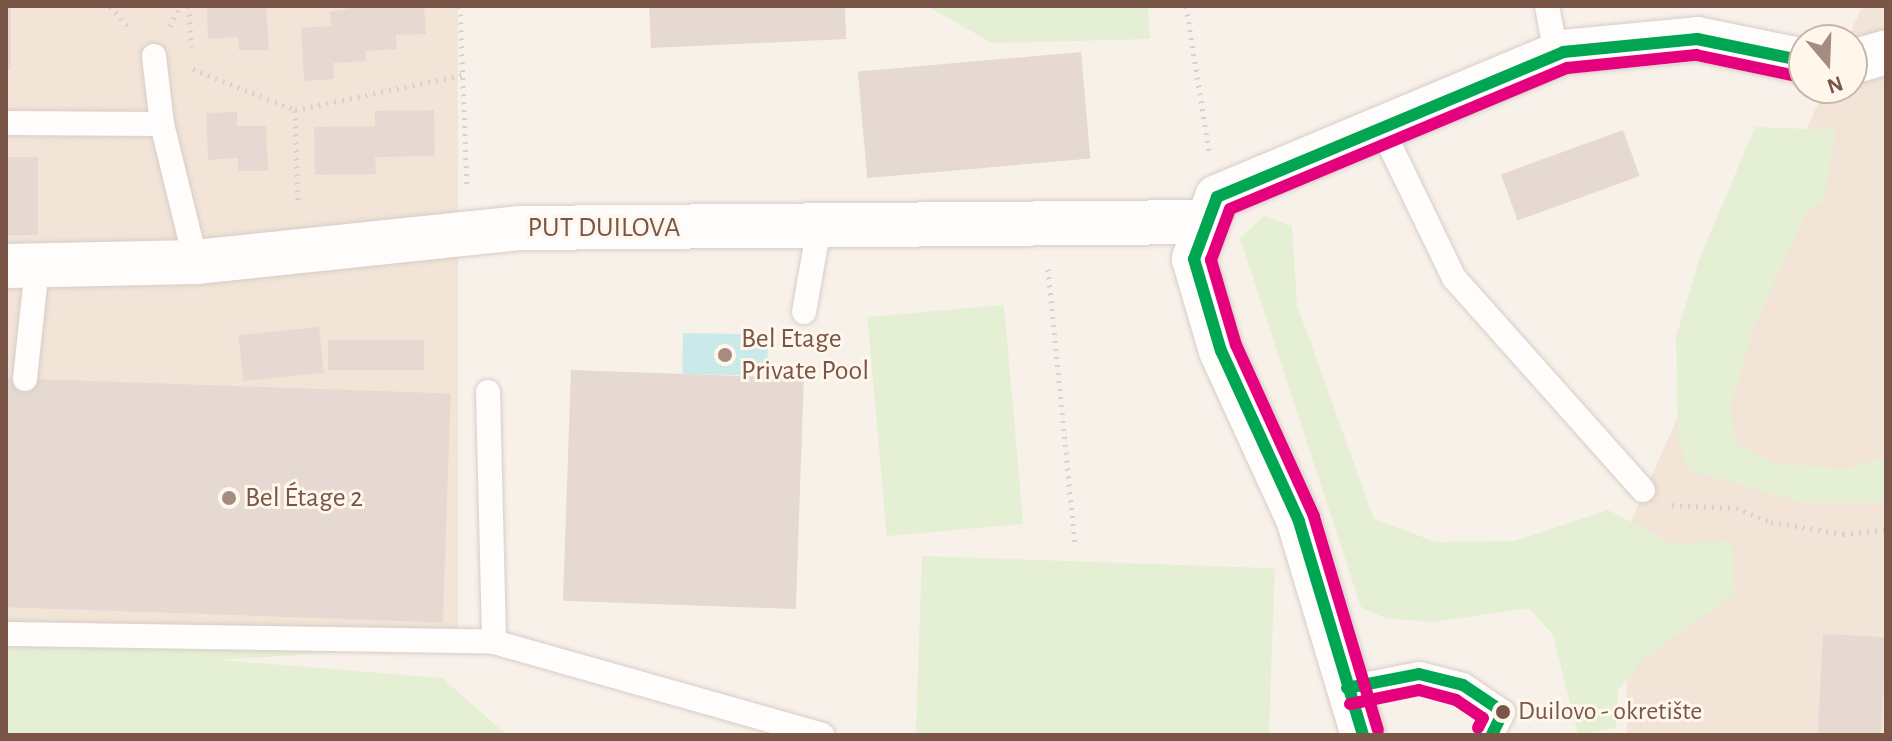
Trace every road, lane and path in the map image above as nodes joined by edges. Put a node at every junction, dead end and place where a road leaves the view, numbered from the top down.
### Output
1 (189, 6) edge
2 (460, 6) edge
3 (1186, 6) edge
4 (1547, 6) edge
5 (1556, 54) junction
6 (154, 56) dead end
7 (1788, 58) edge
8 (463, 75) junction
9 (295, 110) junction
10 (6, 123) edge
11 (162, 124) junction
12 (1381, 127) junction
13 (1211, 210) junction
14 (1043, 225) junction
15 (819, 227) junction
16 (469, 235) junction
17 (300, 252) junction
18 (196, 262) junction
19 (22, 266) edge
20 (804, 312) dead end
21 (25, 379) dead end
22 (488, 392) dead end
23 (1643, 490) joint
24 (1886, 530) edge
25 (1075, 546) dead end
26 (6, 634) edge
27 (494, 642) junction
28 (1347, 688) junction
29 (822, 735) edge
30 (1363, 735) edge
31 (1492, 735) edge

1 - 9 path
2 - 8 path
3 - 13 path
4 - 5 lane
5 - 7 street, PUT DUILOVA
5 - 12 street, PUT DUILOVA
6 - 11 lane
8 - 9 path
8 - 16 path
9 - 17 path
10 - 11 lane
11 - 18 lane
12 - 13 street, PUT DUILOVA
12 - 23 lane
13 - 14 street, PUT DUILOVA
13 - 28 street
14 - 15 street, PUT DUILOVA
14 - 25 path
15 - 16 street, PUT DUILOVA
15 - 20 lane
16 - 17 street, PUT DUILOVA
17 - 18 street, PUT DUILOVA
18 - 19 street, PUT DUILOVA
19 - 21 lane
22 - 27 lane
23 - 24 path
26 - 27 lane
27 - 29 lane
28 - 30 street
28 - 31 lane

